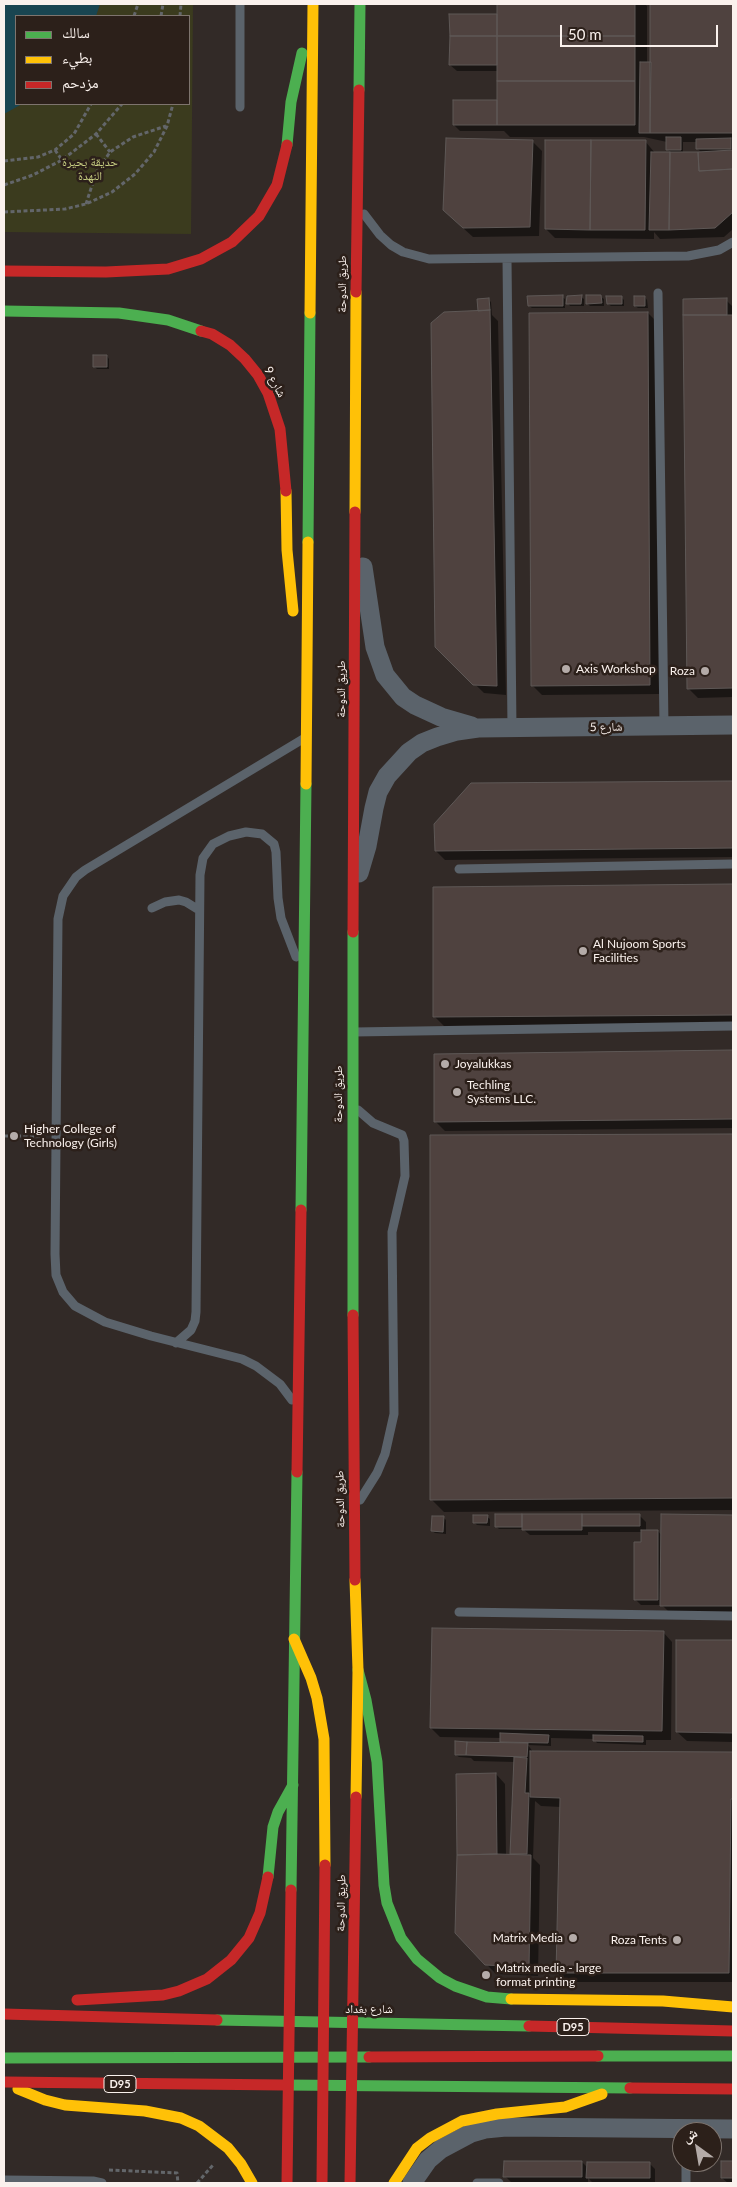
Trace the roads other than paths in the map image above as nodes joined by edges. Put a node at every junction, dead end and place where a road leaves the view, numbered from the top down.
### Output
1 (240, 4) edge
2 (313, 4) edge
3 (360, 4) edge
4 (313, 22) junction
5 (240, 107) dead end
6 (357, 196) junction
7 (733, 242) edge
8 (507, 259) junction
9 (4, 271) edge
10 (658, 293) dead end
11 (4, 310) edge
12 (355, 539) junction
13 (307, 670) junction
14 (733, 725) edge
15 (664, 726) junction
16 (478, 728) junction
17 (512, 728) junction
18 (306, 738) junction
19 (733, 864) edge
20 (459, 870) dead end
21 (353, 886) junction
22 (152, 908) dead end
23 (199, 910) junction
24 (304, 972) junction
25 (733, 1026) edge
26 (352, 1032) junction
27 (352, 1101) junction
28 (176, 1343) junction
29 (297, 1408) junction
30 (354, 1508) junction
31 (459, 1612) dead end
32 (733, 1616) edge
33 (294, 1639) junction
34 (358, 1670) junction
35 (293, 1785) junction
36 (733, 2007) edge
37 (4, 2014) edge
38 (25, 2014) junction
39 (291, 2022) junction
40 (324, 2023) junction
41 (353, 2023) junction
42 (733, 2031) edge
43 (290, 2056) junction
44 (324, 2056) junction
45 (733, 2056) edge
46 (352, 2057) junction
47 (4, 2058) edge
48 (5, 2082) edge
49 (290, 2086) junction
50 (323, 2086) junction
51 (352, 2087) junction
52 (613, 2088) junction
53 (733, 2089) edge
54 (672, 2130) edge
55 (4, 2180) edge
56 (102, 2183) edge
57 (252, 2183) edge
58 (287, 2183) edge
59 (322, 2183) edge
60 (350, 2183) edge
61 (394, 2183) edge
62 (412, 2183) edge
63 (477, 2183) edge
64 (499, 2183) edge

1 - 5 lane
2 - 4 main road
3 - 6 main road, طريق الدوحة
4 - 9 main road
4 - 13 main road
6 - 8 lane
6 - 12 main road, طريق الدوحة
7 - 8 lane
8 - 17 lane
10 - 15 lane
11 - 13 main road, شارع 9
12 - 16 street, شارع 5
12 - 21 main road, طريق الدوحة
13 - 18 main road
14 - 15 street, شارع 5
15 - 17 street, شارع 5
16 - 17 street, شارع 5
16 - 21 street, شارع 5
18 - 24 main road
18 - 28 lane
19 - 20 lane
21 - 26 main road, طريق الدوحة
22 - 23 lane
23 - 24 lane
23 - 28 lane
24 - 29 main road
25 - 26 lane
26 - 27 main road, طريق الدوحة
27 - 30 main road, طريق الدوحة
27 - 30 lane
28 - 29 lane
29 - 33 main road
30 - 34 main road, طريق الدوحة
31 - 32 lane
33 - 35 main road
33 - 40 main road
34 - 36 main road
34 - 41 main road, طريق الدوحة
35 - 38 main road
35 - 39 main road
37 - 38 main road, شارع بغداد / D95
38 - 39 main road, شارع بغداد / D95
39 - 40 main road, شارع بغداد / D95
39 - 43 main road
40 - 41 main road, شارع بغداد / D95
40 - 44 main road
41 - 42 main road, شارع بغداد / D95
41 - 46 main road, طريق الدوحة
43 - 44 main road
43 - 47 main road
43 - 49 main road
44 - 46 main road
44 - 50 main road
45 - 46 main road
46 - 51 main road, طريق الدوحة
48 - 49 main road, D95
48 - 57 main road
49 - 50 main road, D95
49 - 58 main road
50 - 51 main road, D95
50 - 59 main road
51 - 52 main road, D95
51 - 60 main road, طريق الدوحة
52 - 53 main road, D95
52 - 61 main road
54 - 62 street
55 - 56 lane
63 - 64 lane

